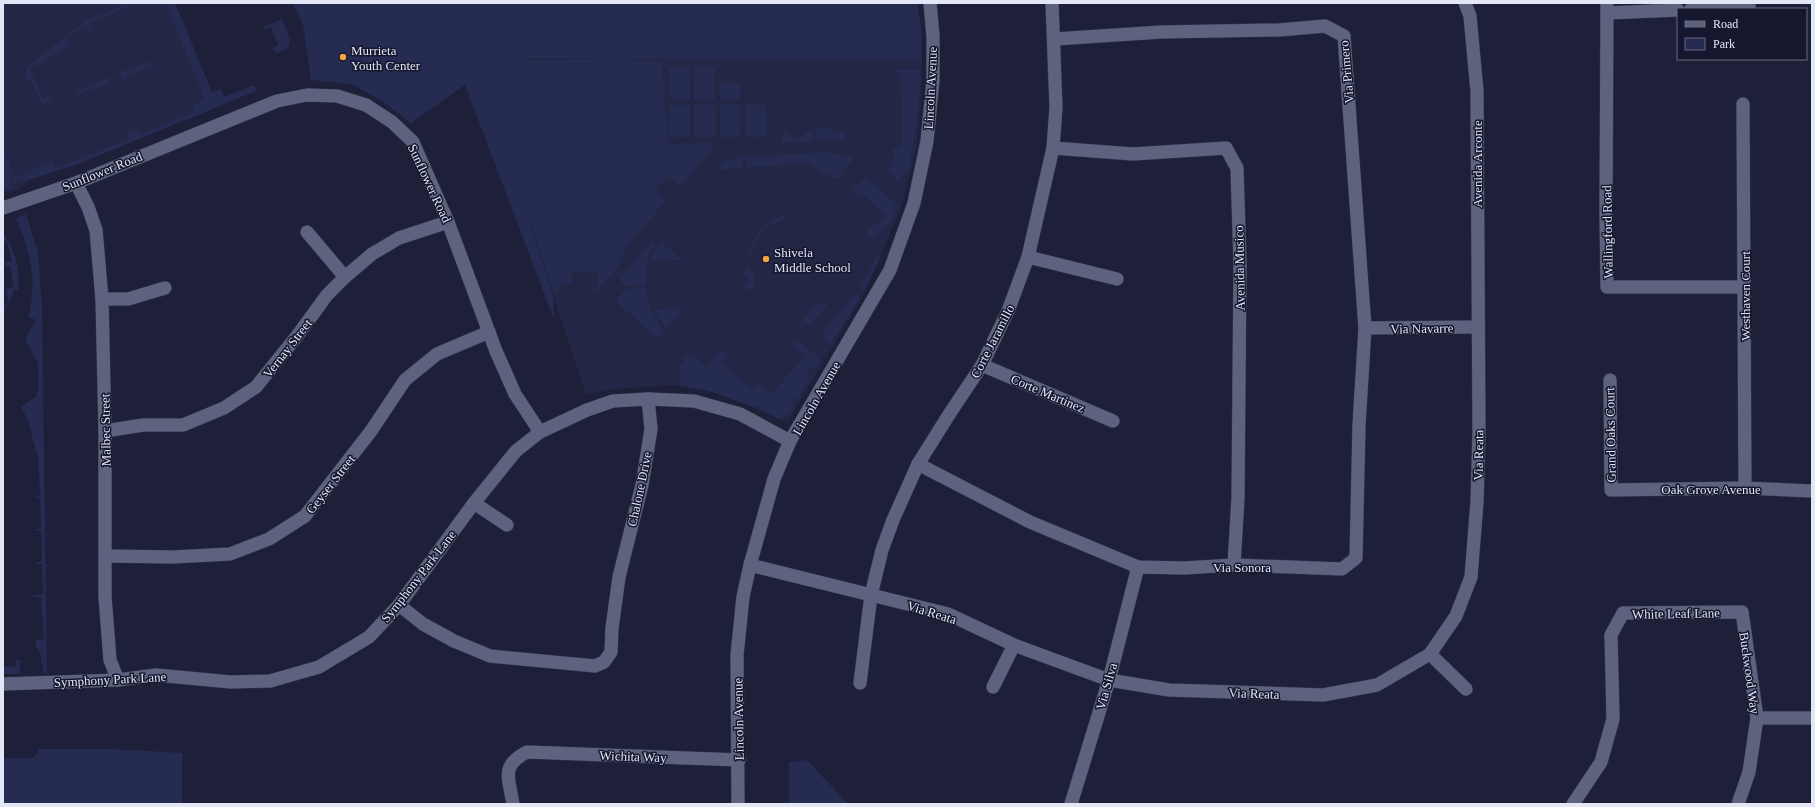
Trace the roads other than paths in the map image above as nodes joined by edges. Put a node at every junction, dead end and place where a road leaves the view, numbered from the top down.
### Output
1 (930, 3) edge
2 (1052, 3) edge
3 (1465, 3) edge
4 (1749, 5) edge
5 (1607, 8) edge
6 (1706, 8) edge
7 (1677, 10) edge
8 (1055, 39) junction
9 (1743, 104) dead end
10 (1053, 148) junction
11 (76, 183) junction
12 (3, 208) edge
13 (448, 222) junction
14 (306, 232) dead end
15 (1028, 258) junction
16 (345, 277) junction
17 (1117, 279) dead end
18 (1745, 287) junction
19 (165, 288) dead end
20 (102, 299) junction
21 (1478, 327) junction
22 (1365, 328) junction
23 (489, 332) junction
24 (982, 365) junction
25 (1610, 380) dead end
26 (648, 400) junction
27 (1113, 421) dead end
28 (105, 431) junction
29 (540, 432) junction
30 (790, 441) junction
31 (918, 464) junction
32 (1745, 488) junction
33 (1611, 490) joint
34 (1812, 491) edge
35 (474, 503) junction
36 (506, 525) dead end
37 (105, 556) junction
38 (750, 565) junction
39 (1234, 565) junction
40 (1138, 567) junction
41 (871, 595) junction
42 (399, 605) junction
43 (1742, 612) joint
44 (1014, 645) junction
45 (1430, 654) junction
46 (118, 680) junction
47 (1109, 680) junction
48 (860, 683) dead end
49 (3, 684) edge
50 (993, 688) dead end
51 (1466, 689) dead end
52 (1757, 718) junction
53 (1812, 718) edge
54 (739, 760) junction
55 (513, 804) edge
56 (738, 804) edge
57 (1071, 804) edge
58 (1573, 804) edge
59 (1738, 804) edge

1 - 30 street, Lincoln Avenue
2 - 8 street, Corte Jaramillo
3 - 21 street, Avenida Arconte
4 - 6 street
5 - 7 street
5 - 18 street, Wallingford Road
8 - 10 street, Corte Jaramillo
8 - 22 street, Via Primero
9 - 18 street, Westhaven Court
10 - 15 street, Corte Jaramillo
10 - 39 street, Avenida Musico
11 - 12 street, Sunflower Road
11 - 13 street, Sunflower Road
11 - 20 street, Malbec Street
13 - 16 street, Vernay Street
13 - 23 street, Sunflower Road
14 - 16 street
15 - 17 street
15 - 24 street, Corte Jaramillo
16 - 28 street, Vernay Street
18 - 32 street, Westhaven Court
19 - 20 street
20 - 28 street, Malbec Street
21 - 22 street, Via Navarre
21 - 45 street, Via Reata
22 - 39 street, Via Sonora
23 - 29 street, Sunflower Road
23 - 37 street, Geyser Street
24 - 27 street, Corte Martinez
24 - 31 street, Corte Jaramillo
25 - 33 street, Grand Oaks Court
26 - 29 street, Symphony Park Lane
26 - 30 street, Symphony Park Lane
26 - 42 street, Chalone Drive
28 - 37 street, Malbec Street
29 - 35 street, Symphony Park Lane
30 - 38 street, Lincoln Avenue
31 - 40 street, Via Sonora
31 - 41 street, Corte Jaramillo
32 - 33 street, Oak Grove Avenue
32 - 34 street, Oak Grove Avenue
35 - 36 street
35 - 42 street, Symphony Park Lane
37 - 46 street, Malbec Street
38 - 41 street, Via Reata
38 - 54 street, Lincoln Avenue
39 - 40 street, Via Sonora
40 - 47 street, Via Silva
41 - 44 street, Via Reata
41 - 48 street, Corte Jaramillo
42 - 46 street, Symphony Park Lane
43 - 52 street, Buckwood Way
43 - 58 street, White Leaf Lane
44 - 47 street, Via Reata
44 - 50 street
45 - 47 street, Via Reata
45 - 51 street
46 - 49 street, Symphony Park Lane
47 - 57 street, Via Silva
52 - 53 street
52 - 59 street, Buckwood Way
54 - 55 street, Wichita Way
54 - 56 street, Lincoln Avenue

